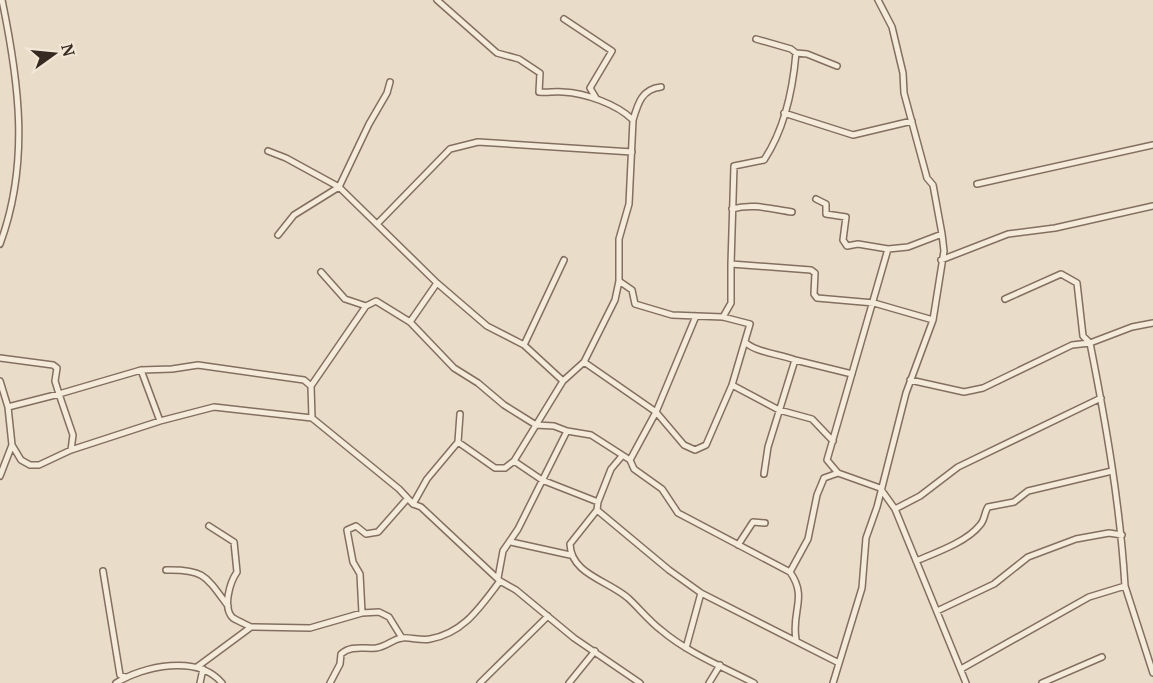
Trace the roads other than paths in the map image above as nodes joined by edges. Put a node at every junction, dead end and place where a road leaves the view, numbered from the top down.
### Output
1 (2, 0) edge
2 (437, 0) edge
3 (878, 0) edge
4 (564, 19) dead end
5 (756, 39) dead end
6 (796, 53) junction
7 (837, 66) dead end
8 (390, 82) dead end
9 (661, 87) dead end
10 (597, 99) junction
11 (784, 113) junction
12 (633, 120) junction
13 (912, 121) junction
14 (1153, 145) edge
15 (268, 151) dead end
16 (632, 152) junction
17 (977, 184) dead end
18 (339, 187) junction
19 (816, 199) dead end
20 (1153, 206) edge
21 (732, 209) junction
22 (792, 212) dead end
23 (0, 221) edge
24 (378, 223) junction
25 (8, 224) junction
26 (942, 234) junction
27 (278, 235) dead end
28 (0, 244) edge
29 (888, 249) junction
30 (564, 260) dead end
31 (941, 260) junction
32 (731, 264) junction
33 (321, 272) dead end
34 (619, 281) junction
35 (437, 283) junction
36 (1005, 299) dead end
37 (874, 303) junction
38 (366, 306) junction
39 (696, 316) junction
40 (723, 317) junction
41 (933, 320) junction
42 (410, 322) junction
43 (1153, 323) edge
44 (746, 343) junction
45 (1090, 343) junction
46 (524, 345) junction
47 (0, 358) edge
48 (795, 360) junction
49 (584, 362) junction
50 (141, 370) junction
51 (852, 374) junction
52 (910, 380) junction
53 (0, 381) edge
54 (563, 381) junction
55 (732, 385) junction
56 (310, 386) junction
57 (59, 394) junction
58 (1101, 398) junction
59 (8, 407) junction
60 (779, 410) junction
61 (656, 412) junction
62 (460, 414) dead end
63 (542, 416) junction
64 (312, 418) junction
65 (160, 421) junction
66 (536, 425) junction
67 (555, 426) junction
68 (567, 431) junction
69 (833, 441) junction
70 (458, 442) junction
71 (12, 445) junction
72 (71, 450) junction
73 (622, 456) junction
74 (630, 459) junction
75 (514, 461) junction
76 (1112, 471) junction
77 (838, 473) junction
78 (764, 474) dead end
79 (0, 476) edge
80 (542, 480) junction
81 (880, 488) junction
82 (407, 500) junction
83 (598, 502) junction
84 (412, 504) junction
85 (895, 509) junction
86 (597, 510) junction
87 (765, 523) dead end
88 (209, 526) dead end
89 (1122, 535) junction
90 (511, 542) junction
91 (738, 545) junction
92 (570, 555) junction
93 (916, 561) junction
94 (166, 570) dead end
95 (103, 571) dead end
96 (790, 572) junction
97 (499, 579) junction
98 (1125, 586) junction
99 (701, 593) junction
100 (228, 606) junction
101 (937, 611) junction
102 (362, 613) junction
103 (549, 616) junction
104 (250, 627) junction
105 (402, 638) junction
106 (796, 639) junction
107 (687, 648) junction
108 (595, 651) junction
109 (1102, 657) dead end
110 (837, 662) junction
111 (720, 665) junction
112 (196, 667) junction
113 (203, 669) junction
114 (961, 669) junction
115 (1153, 673) edge
116 (126, 677) junction
117 (116, 683) edge
118 (201, 683) edge
119 (222, 683) edge
120 (330, 683) edge
121 (480, 683) edge
122 (569, 683) edge
123 (640, 683) edge
124 (709, 683) edge
125 (754, 683) edge
126 (833, 683) edge
127 (966, 683) edge
128 (1042, 683) edge

1 - 25 street
2 - 10 street
3 - 13 street
4 - 10 street
5 - 6 street
6 - 7 street
6 - 11 street
8 - 18 street
9 - 12 street
10 - 12 street
11 - 13 street
11 - 21 street
12 - 16 street
13 - 26 street
14 - 17 street
15 - 18 street
16 - 24 street
16 - 34 street
18 - 24 street
18 - 27 street
19 - 29 street
20 - 31 street
21 - 22 street
21 - 32 street
23 - 25 street
24 - 35 street
25 - 28 street
26 - 29 street
26 - 31 street
29 - 37 street
30 - 46 street
31 - 41 street
32 - 37 street
32 - 40 street
33 - 38 street
34 - 39 street
34 - 49 street
35 - 42 street
35 - 46 street
36 - 45 street
37 - 41 street
37 - 51 street
38 - 42 street
38 - 56 street
39 - 40 street
39 - 61 street
40 - 44 street
41 - 52 street
42 - 66 street
43 - 45 street
44 - 48 street
44 - 55 street
45 - 52 street
45 - 58 street
46 - 54 street
47 - 57 street
48 - 51 street
48 - 60 street
49 - 54 street
49 - 61 street
50 - 56 street
50 - 57 street
50 - 65 street
51 - 69 street
52 - 81 street
53 - 59 street
54 - 63 street
55 - 60 street
55 - 61 street
56 - 64 street
57 - 59 street
57 - 72 street
58 - 76 street
58 - 85 street
59 - 71 street
60 - 69 street
60 - 78 street
61 - 74 street
62 - 70 street
63 - 66 street
63 - 67 street
64 - 65 street
64 - 82 street
65 - 72 street
66 - 67 street
66 - 75 street
67 - 68 street
68 - 73 street
68 - 80 street
69 - 77 street
70 - 75 street
70 - 84 street
71 - 72 street
71 - 79 street
73 - 74 street
73 - 83 street
74 - 91 street
75 - 80 street
76 - 89 street
76 - 93 street
77 - 81 street
77 - 96 street
80 - 83 street
80 - 90 street
81 - 85 street
81 - 110 street
82 - 84 street
82 - 102 street
83 - 86 street
84 - 97 street
85 - 93 street
86 - 92 street
86 - 99 street
87 - 91 street
88 - 100 street
89 - 98 street
89 - 101 street
90 - 92 street
90 - 97 street
91 - 96 street
92 - 107 street
93 - 101 street
94 - 100 street
95 - 116 street
96 - 106 street
97 - 103 street
97 - 105 street
98 - 114 street
98 - 115 street
99 - 106 street
99 - 107 street
100 - 104 street
101 - 114 street
102 - 104 street
102 - 105 street
103 - 108 street
103 - 121 street
104 - 112 street
105 - 120 street
106 - 110 street
107 - 111 street
108 - 122 street
108 - 123 street
109 - 128 street
110 - 126 street
111 - 124 street
111 - 125 street
112 - 113 street
112 - 116 street
113 - 118 street
113 - 119 street
114 - 127 street
116 - 117 street

